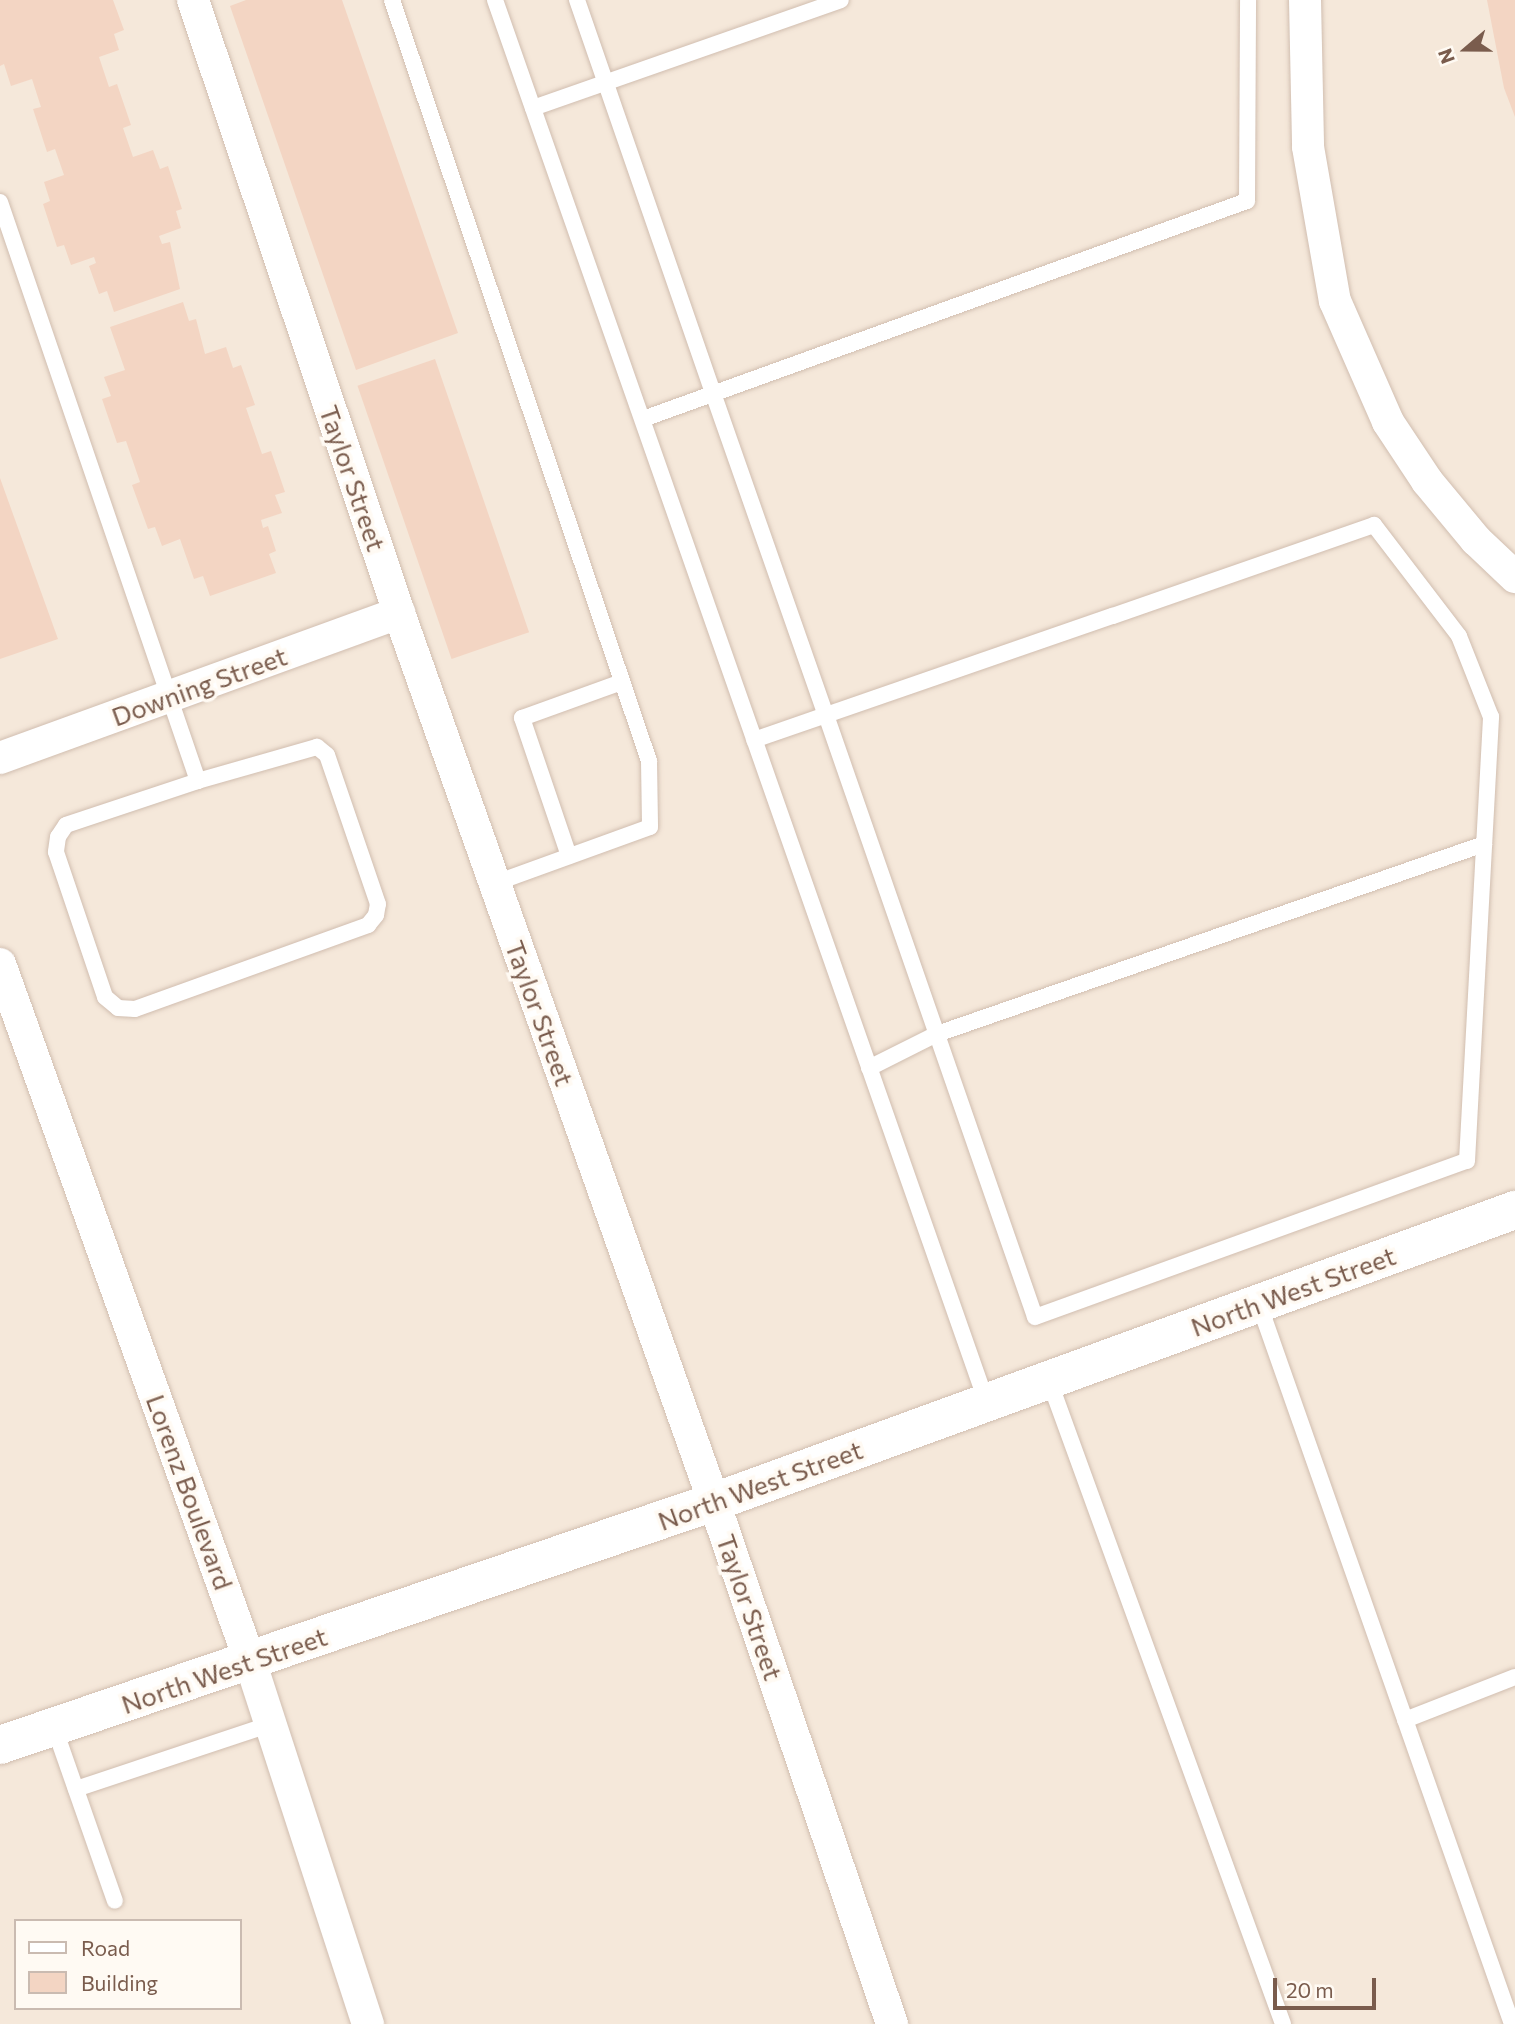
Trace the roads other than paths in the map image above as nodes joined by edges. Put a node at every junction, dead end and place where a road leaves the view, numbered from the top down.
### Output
1 (193, 0) edge
2 (392, 0) edge
3 (495, 0) edge
4 (577, 0) edge
5 (841, 0) edge
6 (1248, 0) edge
7 (1306, 0) edge
8 (605, 83) junction
9 (533, 108) junction
10 (0, 202) edge
11 (713, 393) junction
12 (643, 419) junction
13 (1515, 577) edge
14 (399, 613) junction
15 (622, 682) junction
16 (170, 696) junction
17 (825, 715) junction
18 (754, 740) junction
19 (0, 758) edge
20 (198, 782) junction
21 (1484, 844) junction
22 (569, 856) junction
23 (495, 883) junction
24 (0, 964) edge
25 (937, 1034) junction
26 (869, 1068) junction
27 (1515, 1210) edge
28 (1259, 1304) junction
29 (1049, 1380) junction
30 (987, 1403) junction
31 (714, 1502) junction
32 (250, 1661) junction
33 (1515, 1677) edge
34 (1405, 1720) junction
35 (271, 1724) junction
36 (54, 1727) junction
37 (0, 1745) edge
38 (76, 1789) junction
39 (115, 1900) dead end
40 (368, 2024) edge
41 (892, 2024) edge
42 (1283, 2024) edge
43 (1512, 2024) edge

1 - 14 street, Taylor Street
2 - 15 lane
3 - 9 lane
4 - 8 lane
5 - 8 lane
6 - 11 lane
7 - 13 street
8 - 9 lane
8 - 11 lane
9 - 12 lane
10 - 16 lane
11 - 12 lane
11 - 17 lane
12 - 18 lane
14 - 16 street, Downing Street
14 - 23 street, Taylor Street
15 - 22 lane
15 - 22 lane
16 - 19 street, Downing Street
16 - 20 lane
17 - 18 lane
17 - 21 lane
17 - 25 lane
18 - 26 lane
20 - 20 lane
21 - 25 lane
21 - 25 lane
22 - 23 lane
23 - 31 street, Taylor Street
24 - 32 street, Lorenz Boulevard
25 - 26 lane
26 - 30 lane
27 - 28 street, North West Street
28 - 29 street, North West Street
28 - 34 lane
29 - 30 street, North West Street
29 - 42 lane
30 - 31 street, North West Street
31 - 32 street, North West Street
31 - 41 street, Taylor Street
32 - 35 street, Lorenz Boulevard
32 - 36 street, North West Street
33 - 34 lane
34 - 43 lane
35 - 38 lane
35 - 40 street, Lorenz Boulevard
36 - 37 street, North West Street
36 - 38 lane
38 - 39 lane

